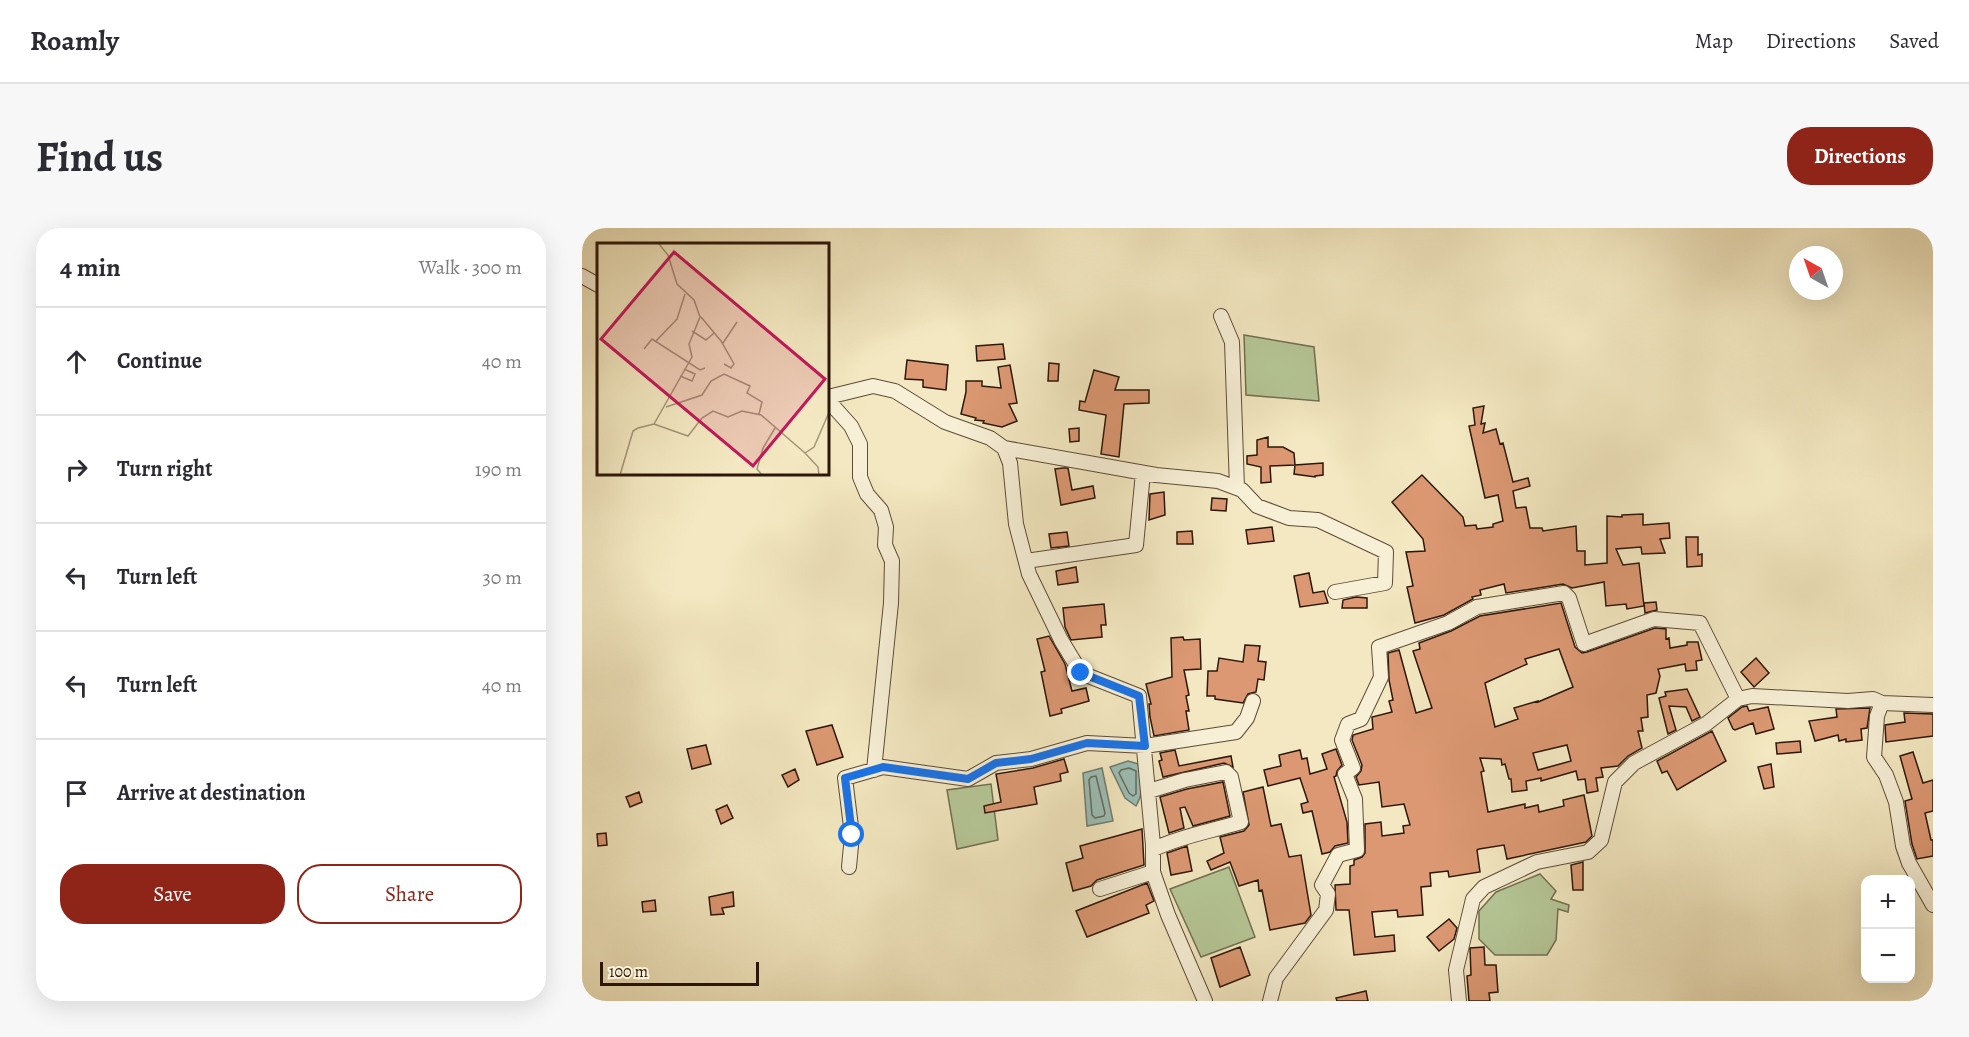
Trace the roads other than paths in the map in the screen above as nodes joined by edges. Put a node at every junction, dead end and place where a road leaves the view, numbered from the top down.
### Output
1 (582, 276) edge
2 (597, 284) edge
3 (1221, 316) dead end
4 (830, 397) edge
5 (830, 404) edge
6 (1004, 448) junction
7 (1143, 473) junction
8 (1237, 488) junction
9 (1026, 561) junction
10 (1335, 592) dead end
11 (1738, 699) junction
12 (1253, 701) dead end
13 (1882, 703) junction
14 (1933, 705) edge
15 (1145, 746) junction
16 (874, 770) junction
17 (1149, 791) junction
18 (1154, 849) junction
19 (849, 867) dead end
20 (1153, 872) junction
21 (1101, 889) dead end
22 (1933, 905) edge
23 (1205, 1001) edge
24 (1270, 1001) edge
25 (1459, 1001) edge

1 - 2 street
3 - 8 street
4 - 6 street
5 - 16 street
6 - 7 street
6 - 9 street
7 - 8 street
7 - 9 street
8 - 10 street
9 - 15 street
11 - 13 street
11 - 24 street
11 - 25 street
12 - 15 street
13 - 14 street
13 - 22 street
15 - 16 street
15 - 17 street
16 - 19 street
17 - 18 street
17 - 18 street
18 - 20 street
20 - 21 street
20 - 23 street

